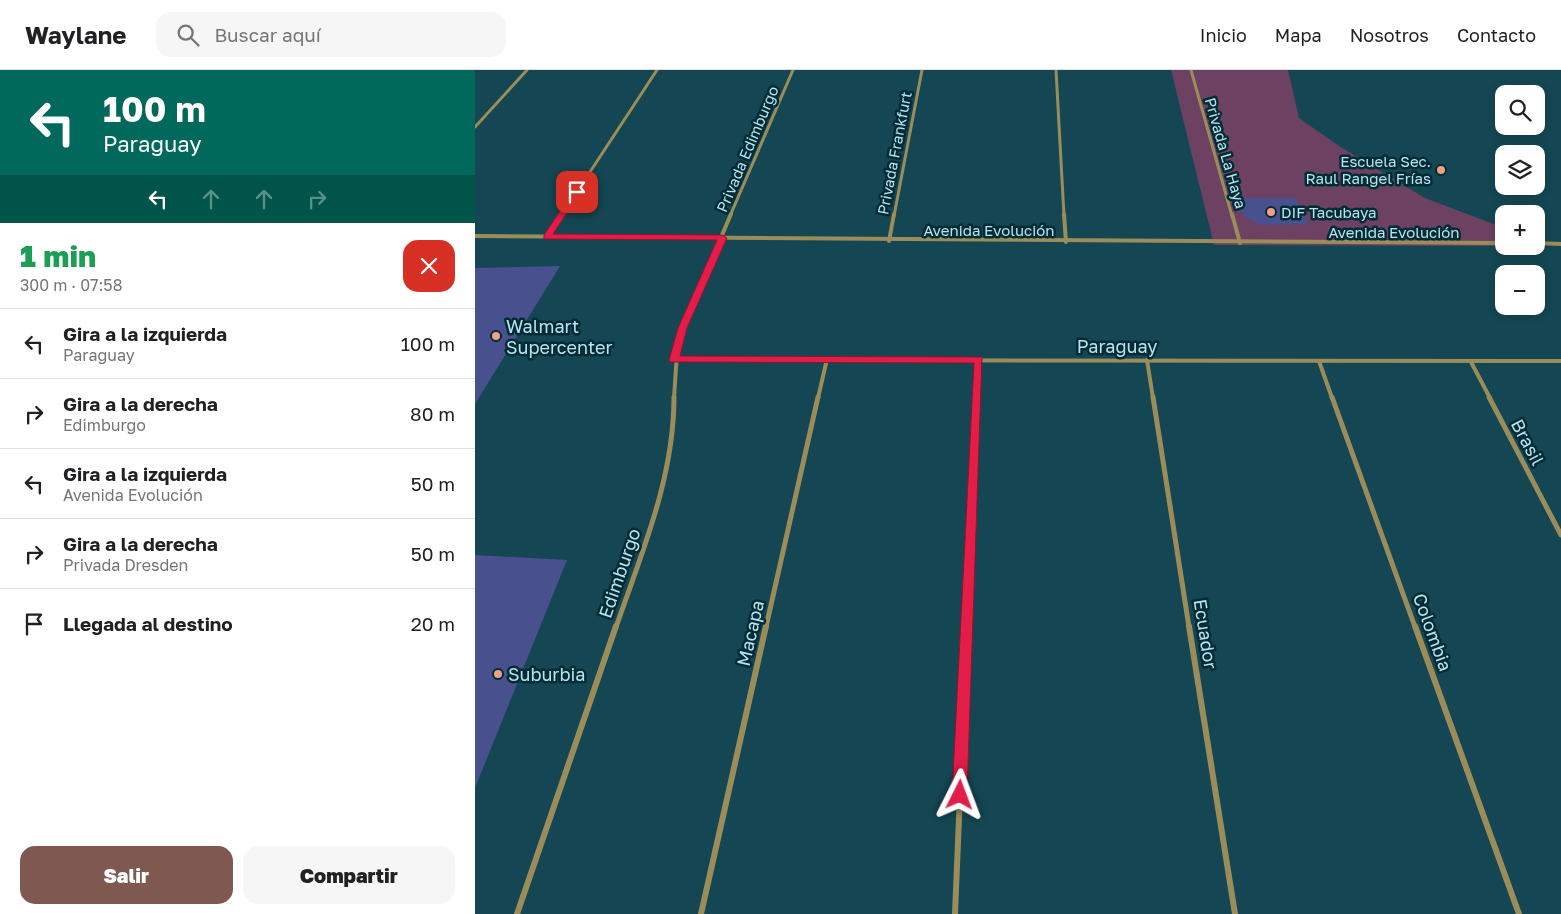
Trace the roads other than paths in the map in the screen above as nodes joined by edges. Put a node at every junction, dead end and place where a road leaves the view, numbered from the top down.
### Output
1 (527, 70) edge
2 (657, 70) edge
3 (793, 70) edge
4 (922, 70) edge
5 (1056, 70) edge
6 (1191, 70) edge
7 (475, 127) edge
8 (475, 236) edge
9 (547, 237) junction
10 (722, 238) junction
11 (889, 241) junction
12 (1066, 242) junction
13 (1240, 243) junction
14 (1495, 243) edge
15 (1545, 243) edge
16 (1561, 244) edge
17 (674, 360) junction
18 (827, 360) junction
19 (979, 360) junction
20 (1147, 360) junction
21 (1319, 360) junction
22 (1561, 361) edge
23 (1471, 362) junction
24 (1561, 535) edge
25 (517, 914) edge
26 (701, 914) edge
27 (955, 914) edge
28 (1235, 914) edge
29 (1519, 914) edge

1 - 7 street
2 - 9 street
3 - 10 street, Privada Edimburgo
4 - 11 street, Privada Frankfurt
5 - 12 street
6 - 13 street, Privada La Haya
8 - 9 street, Avenida Evolución
9 - 10 street, Avenida Evolución
10 - 11 street, Avenida Evolución
10 - 17 street, Edimburgo
11 - 12 street, Avenida Evolución
12 - 13 street, Avenida Evolución
13 - 14 street, Avenida Evolución
15 - 16 street
17 - 18 street, Paraguay
17 - 25 street, Edimburgo
18 - 19 street, Paraguay
18 - 26 street, Macapa
19 - 20 street, Paraguay
19 - 27 street
20 - 21 street, Paraguay
20 - 28 street, Ecuador
21 - 23 street, Paraguay
21 - 29 street, Colombia
22 - 23 street, Paraguay
23 - 24 street, Brasil

